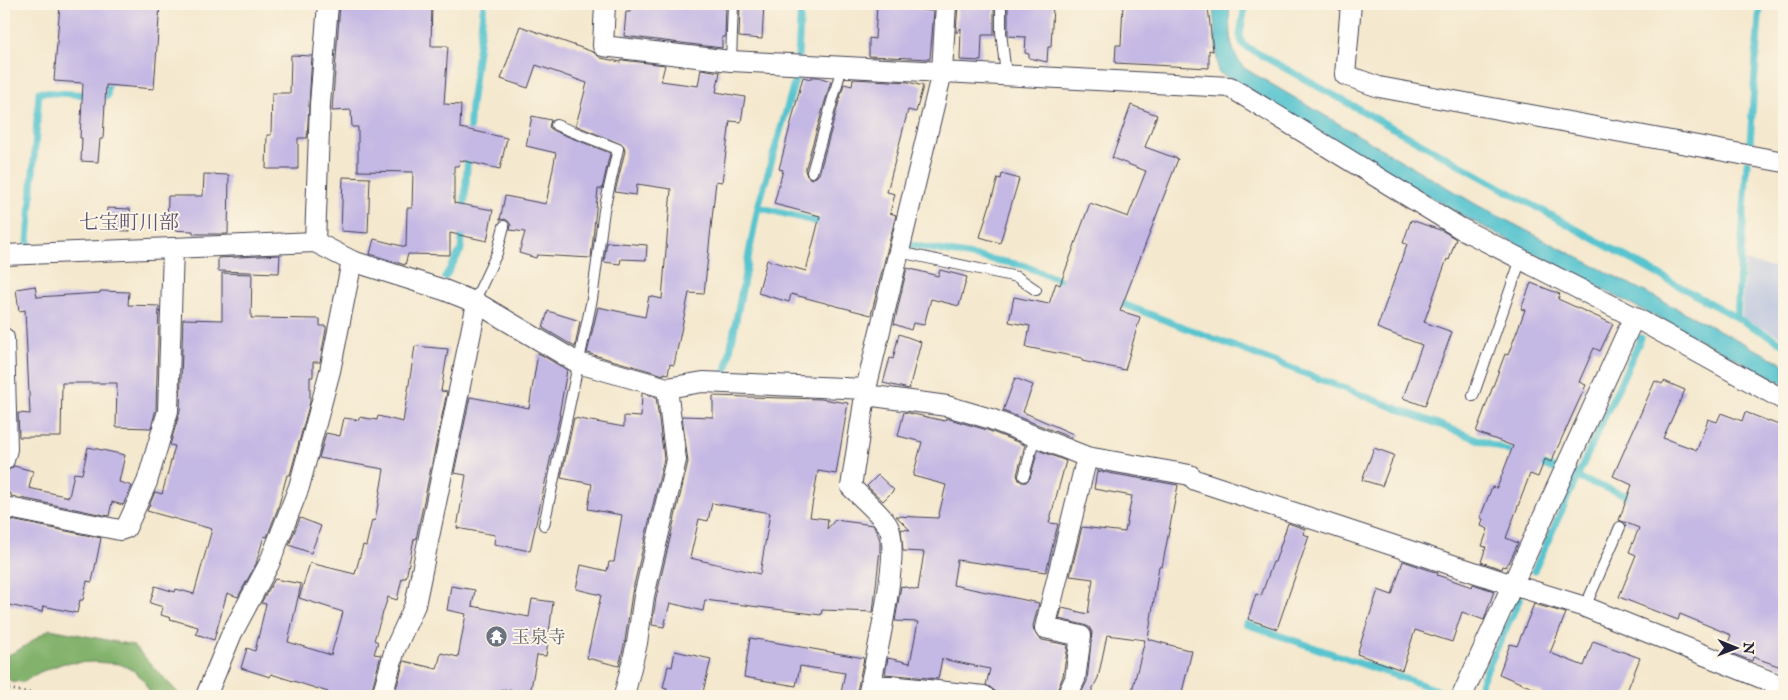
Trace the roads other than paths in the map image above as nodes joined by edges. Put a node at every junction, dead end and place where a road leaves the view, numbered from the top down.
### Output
1 (328, 4) edge
2 (605, 4) edge
3 (733, 4) edge
4 (946, 4) edge
5 (1001, 4) edge
6 (1350, 4) edge
7 (731, 61) junction
8 (842, 67) junction
9 (942, 72) junction
10 (1006, 75) junction
11 (556, 125) dead end
12 (1784, 162) edge
13 (812, 172) dead end
14 (504, 226) dead end
15 (315, 242) junction
16 (173, 248) junction
17 (899, 252) junction
18 (4, 255) edge
19 (1521, 259) junction
20 (352, 260) junction
21 (1036, 290) dead end
22 (476, 302) junction
23 (1634, 317) junction
24 (4, 338) edge
25 (578, 363) junction
26 (667, 388) junction
27 (866, 392) junction
28 (1473, 396) dead end
29 (1784, 400) edge
30 (1035, 436) junction
31 (1087, 457) junction
32 (4, 460) edge
33 (1024, 476) dead end
34 (4, 506) edge
35 (544, 525) dead end
36 (1620, 526) dead end
37 (1513, 585) junction
38 (1586, 607) junction
39 (1784, 687) edge
40 (869, 690) edge
41 (206, 696) edge
42 (382, 696) edge
43 (624, 696) edge
44 (984, 696) edge
45 (1067, 696) edge
46 (1462, 696) edge

1 - 15 street
2 - 7 street
3 - 7 lane
4 - 9 street
5 - 10 lane
6 - 12 street
7 - 8 street
8 - 9 street
8 - 13 lane
9 - 10 street
9 - 17 street
10 - 19 street
11 - 25 lane
14 - 22 lane
15 - 16 street
15 - 20 street
16 - 18 street
16 - 34 street
17 - 21 lane
17 - 27 street
19 - 23 street
19 - 28 lane
20 - 22 street
20 - 41 street
22 - 25 street
22 - 42 street
23 - 29 street
23 - 37 street
24 - 32 street
25 - 26 street
25 - 35 lane
26 - 27 street
26 - 43 street
27 - 30 street
27 - 40 street
30 - 31 street
30 - 33 lane
31 - 37 street
31 - 45 street
36 - 38 lane
37 - 38 street
37 - 46 street
38 - 39 street
40 - 44 street

